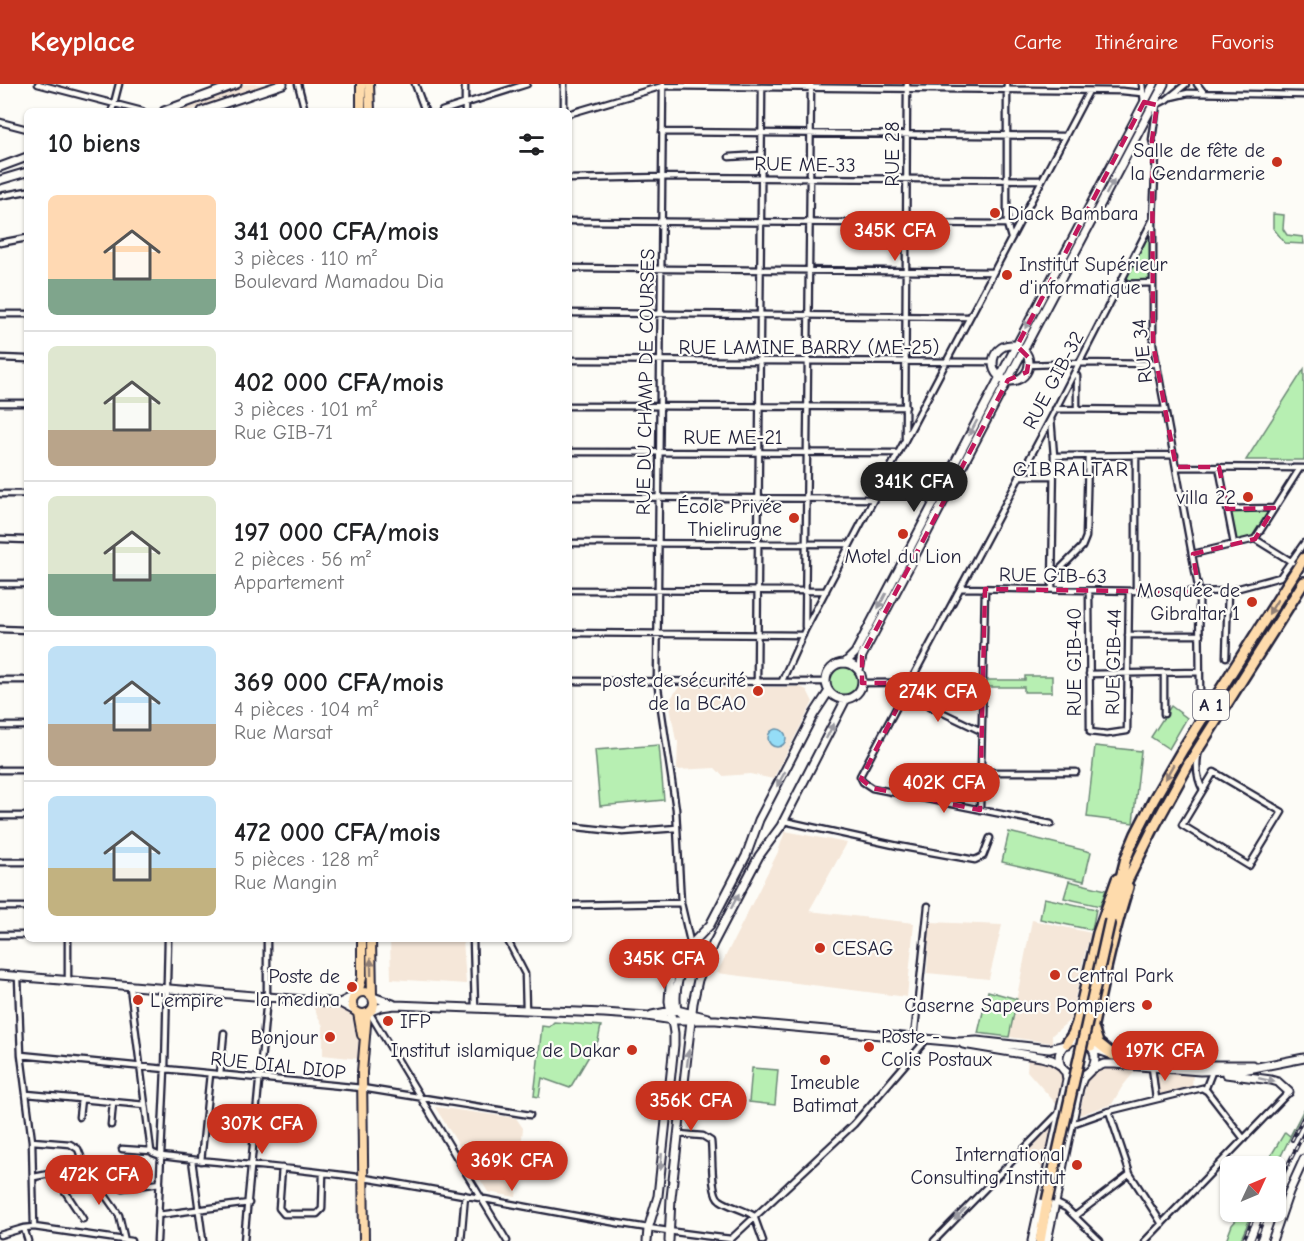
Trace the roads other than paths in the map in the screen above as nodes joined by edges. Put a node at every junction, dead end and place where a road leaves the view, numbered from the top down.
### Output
1 (38, 84) edge
2 (119, 84) edge
3 (237, 84) edge
4 (283, 84) edge
5 (298, 84) edge
6 (415, 84) edge
7 (465, 84) edge
8 (504, 84) edge
9 (527, 84) edge
10 (564, 84) edge
11 (1142, 84) edge
12 (1154, 84) edge
13 (1164, 84) edge
14 (1186, 84) edge
15 (1197, 84) edge
16 (663, 85) edge
17 (365, 86) edge
18 (811, 86) edge
19 (762, 87) junction
20 (907, 87) edge
21 (1007, 87) edge
22 (218, 88) edge
23 (504, 91) junction
24 (1089, 91) junction
25 (1142, 93) junction
26 (1204, 93) junction
27 (1304, 94) edge
28 (1171, 97) junction
29 (1144, 102) junction
30 (114, 104) junction
31 (465, 104) junction
32 (1155, 105) junction
33 (227, 107) edge
34 (113, 108) edge
35 (130, 108) edge
36 (171, 108) edge
37 (303, 108) edge
38 (361, 108) edge
39 (369, 108) edge
40 (424, 108) edge
41 (452, 108) edge
42 (465, 108) edge
43 (564, 108) edge
44 (572, 113) edge
45 (0, 122) edge
46 (24, 128) edge
47 (662, 132) junction
48 (762, 133) junction
49 (810, 134) junction
50 (907, 134) junction
51 (1007, 135) junction
52 (1064, 136) junction
53 (761, 155) junction
54 (729, 157) dead end
55 (24, 159) edge
56 (0, 167) edge
57 (24, 173) edge
58 (662, 177) junction
59 (761, 178) junction
60 (572, 179) edge
61 (810, 179) junction
62 (0, 180) edge
63 (907, 180) junction
64 (1007, 180) junction
65 (1041, 180) junction
66 (24, 192) edge
67 (0, 196) edge
68 (1152, 219) junction
69 (572, 221) edge
70 (661, 222) junction
71 (761, 223) junction
72 (809, 224) junction
73 (907, 224) junction
74 (1007, 224) junction
75 (1011, 238) junction
76 (24, 239) edge
77 (0, 243) edge
78 (572, 268) edge
79 (661, 268) junction
80 (760, 270) junction
81 (809, 270) junction
82 (906, 271) junction
83 (993, 272) junction
84 (1153, 283) junction
85 (1121, 284) junction
86 (572, 313) edge
87 (0, 314) edge
88 (24, 314) edge
89 (660, 314) junction
90 (760, 315) junction
91 (808, 315) junction
92 (906, 316) junction
93 (969, 317) junction
94 (1020, 348) junction
95 (0, 358) edge
96 (24, 359) edge
97 (572, 360) edge
98 (660, 360) junction
99 (760, 361) junction
100 (808, 362) junction
101 (906, 362) junction
102 (994, 362) junction
103 (945, 363) junction
104 (1079, 363) junction
105 (1156, 364) junction
106 (1029, 365) junction
107 (1074, 373) junction
108 (1004, 378) junction
109 (0, 403) edge
110 (24, 404) edge
111 (572, 406) edge
112 (659, 406) junction
113 (759, 407) junction
114 (807, 407) junction
115 (906, 407) junction
116 (1055, 409) junction
117 (1077, 409) junction
118 (1165, 410) junction
119 (1051, 418) junction
120 (905, 440) junction
121 (572, 452) edge
122 (759, 452) junction
123 (807, 452) junction
124 (659, 453) junction
125 (898, 453) junction
126 (1175, 455) junction
127 (1054, 456) junction
128 (1088, 456) junction
129 (1136, 456) junction
130 (1176, 467) junction
131 (1220, 467) junction
132 (1302, 468) edge
133 (1019, 476) junction
134 (1053, 476) junction
135 (0, 494) edge
136 (24, 494) edge
137 (572, 497) edge
138 (659, 498) junction
139 (759, 498) junction
140 (807, 498) junction
141 (874, 499) junction
142 (1227, 508) junction
143 (1275, 508) junction
144 (0, 539) edge
145 (1255, 539) junction
146 (24, 540) edge
147 (572, 543) edge
148 (658, 543) junction
149 (1304, 543) edge
150 (758, 544) junction
151 (806, 544) junction
152 (850, 544) junction
153 (1234, 544) junction
154 (1193, 554) junction
155 (1304, 558) edge
156 (1292, 562) junction
157 (1053, 576) junction
158 (1304, 582) edge
159 (0, 584) edge
160 (24, 584) edge
161 (961, 588) junction
162 (985, 589) junction
163 (1052, 589) junction
164 (572, 590) edge
165 (658, 590) junction
166 (758, 590) junction
167 (806, 591) junction
168 (826, 591) junction
169 (1089, 591) junction
170 (1129, 591) junction
171 (1136, 591) junction
172 (1228, 591) junction
173 (1199, 592) junction
174 (0, 629) edge
175 (24, 630) edge
176 (804, 632) junction
177 (572, 633) edge
178 (657, 634) junction
179 (758, 634) junction
180 (1128, 635) junction
181 (1200, 635) junction
182 (1226, 657) dead end
183 (846, 663) junction
184 (859, 670) junction
185 (1200, 672) junction
186 (1128, 673) junction
187 (1164, 673) junction
188 (1089, 674) junction
189 (0, 680) edge
190 (24, 680) edge
191 (572, 681) edge
192 (657, 681) junction
193 (757, 681) junction
194 (782, 681) junction
195 (826, 682) junction
196 (982, 682) junction
197 (862, 683) junction
198 (910, 684) junction
199 (829, 691) junction
200 (1200, 691) dead end
201 (904, 694) junction
202 (846, 699) junction
203 (1164, 714) dead end
204 (0, 726) edge
205 (24, 726) edge
206 (981, 731) junction
207 (1090, 732) joint
208 (1199, 749) junction
209 (0, 770) edge
210 (24, 770) edge
211 (981, 772) junction
212 (1076, 772) dead end
213 (1203, 790) junction
214 (980, 810) junction
215 (0, 816) edge
216 (24, 816) edge
217 (784, 821) junction
218 (1051, 824) dead end
219 (572, 826) edge
220 (677, 828) junction
221 (990, 837) dead end
222 (1126, 858) junction
223 (0, 862) edge
224 (24, 862) edge
225 (1137, 862) junction
226 (681, 903) junction
227 (572, 904) edge
228 (928, 906) dead end
229 (0, 907) edge
230 (24, 907) edge
231 (1112, 915) junction
232 (0, 935) edge
233 (24, 935) edge
234 (68, 942) edge
235 (168, 942) edge
236 (267, 942) edge
237 (362, 942) edge
238 (371, 942) edge
239 (473, 942) edge
240 (509, 942) edge
241 (691, 946) junction
242 (0, 975) edge
243 (18, 977) junction
244 (68, 982) junction
245 (130, 987) junction
246 (167, 990) junction
247 (356, 994) junction
248 (372, 996) junction
249 (267, 998) junction
250 (340, 1003) junction
251 (395, 1005) junction
252 (475, 1008) junction
253 (1097, 1009) junction
254 (526, 1010) junction
255 (674, 1010) junction
256 (357, 1012) junction
257 (369, 1012) junction
258 (647, 1016) junction
259 (692, 1017) junction
260 (673, 1020) junction
261 (224, 1033) dead end
262 (914, 1038) junction
263 (927, 1039) junction
264 (958, 1042) junction
265 (363, 1043) junction
266 (1066, 1044) junction
267 (1091, 1047) junction
268 (21, 1055) junction
269 (1113, 1055) junction
270 (1304, 1058) edge
271 (140, 1066) junction
272 (1061, 1066) junction
273 (1152, 1067) junction
274 (1243, 1067) junction
275 (165, 1069) junction
276 (1091, 1070) junction
277 (1200, 1071) junction
278 (1212, 1072) junction
279 (1066, 1073) junction
280 (210, 1074) junction
281 (220, 1075) junction
282 (259, 1078) junction
283 (362, 1088) junction
284 (1205, 1090) junction
285 (1289, 1092) joint
286 (27, 1094) junction
287 (421, 1098) junction
288 (81, 1099) junction
289 (1155, 1099) junction
290 (113, 1102) junction
291 (145, 1105) junction
292 (681, 1110) junction
293 (1109, 1111) junction
294 (1060, 1112) junction
295 (731, 1114) dead end
296 (530, 1115) dead end
297 (79, 1118) dead end
298 (1072, 1124) junction
299 (111, 1125) dead end
300 (678, 1134) junction
301 (1244, 1139) junction
302 (32, 1141) junction
303 (122, 1149) dead end
304 (151, 1150) junction
305 (161, 1156) junction
306 (1304, 1159) edge
307 (192, 1160) junction
308 (201, 1161) junction
309 (251, 1165) junction
310 (85, 1167) junction
311 (282, 1168) junction
312 (53, 1173) junction
313 (323, 1173) junction
314 (1130, 1174) junction
315 (34, 1177) junction
316 (363, 1178) junction
317 (160, 1183) junction
318 (122, 1188) dead end
319 (465, 1195) junction
320 (481, 1197) junction
321 (249, 1203) junction
322 (1056, 1203) junction
323 (199, 1209) junction
324 (158, 1215) junction
325 (754, 1216) junction
326 (1075, 1216) junction
327 (84, 1219) dead end
328 (1162, 1224) junction
329 (34, 1227) junction
330 (24, 1228) junction
331 (648, 1229) junction
332 (60, 1232) junction
333 (669, 1233) junction
334 (0, 1235) edge
335 (91, 1239) edge
336 (124, 1240) edge
337 (28, 1241) edge
338 (61, 1241) edge
339 (131, 1241) edge
340 (157, 1241) edge
341 (202, 1241) edge
342 (244, 1241) edge
343 (364, 1241) edge
344 (461, 1241) edge
345 (507, 1241) edge
346 (647, 1241) edge
347 (669, 1241) edge
348 (763, 1241) edge
349 (934, 1241) edge
350 (1032, 1241) edge
351 (1040, 1241) edge
352 (1047, 1241) edge
353 (1100, 1241) edge
354 (1145, 1241) edge
355 (1272, 1241) edge

1 - 30 street
2 - 30 street
3 - 22 street
4 - 33 street
5 - 37 street
6 - 40 street
7 - 31 street
8 - 23 street
9 - 23 street
10 - 43 street
11 - 25 street
12 - 29 street
13 - 32 street
14 - 28 street
15 - 26 street
16 - 19 street
16 - 44 street
16 - 47 street, RUE DU CHAMP DE COURSES
17 - 38 main road
17 - 39 main road
18 - 19 street
18 - 20 street
18 - 49 street
19 - 48 street
20 - 21 street
20 - 50 street, RUE 28
21 - 24 street
21 - 51 street
22 - 36 street
23 - 31 street
24 - 25 street
24 - 52 street
25 - 29 street
26 - 27 street
26 - 28 street
28 - 32 street
29 - 32 street
29 -> 94 street
30 - 34 street
30 - 35 street
31 - 41 street
31 - 42 street
32 - 68 street, RUE 34
94 -> 32 street
45 - 46 street
47 - 48 street
47 - 58 street, RUE DU CHAMP DE COURSES
48 - 49 street
48 - 53 street
49 - 50 street
49 - 61 street
50 - 51 street
50 - 63 street, RUE 28
51 - 52 street
51 - 64 street
52 - 65 street
53 - 54 street
53 - 59 street
55 - 56 street
57 - 62 street
58 - 59 street, RUE ME-33
58 - 60 street, RUE ME-33
58 - 70 street, RUE DU CHAMP DE COURSES
59 - 61 street, RUE ME-33
59 - 71 street
61 - 63 street, RUE ME-33
61 - 72 street
63 - 64 street, RUE ME-33
63 - 73 street, RUE 28
64 - 65 street, RUE ME-33
64 - 74 street
65 - 75 street
66 - 67 street
68 - 84 street, RUE 34
68 - 85 street, RUE GIB-32
69 - 70 street
70 - 71 street
70 - 79 street, RUE DU CHAMP DE COURSES
71 - 72 street
71 - 80 street
72 - 73 street
72 - 81 street
73 - 74 street
73 - 82 street, RUE 28
74 - 75 street
75 - 83 street
76 - 77 street
78 - 79 street
79 - 80 street
79 - 89 street, RUE DU CHAMP DE COURSES
80 - 81 street
80 - 90 street
81 - 82 street
81 - 91 street
82 - 83 street
82 - 92 street, RUE 28
83 - 93 street
84 - 85 street
84 - 105 street, RUE 34
85 - 104 street, RUE GIB-32
86 - 89 street
87 - 88 street
89 - 90 street
89 - 98 street, RUE DU CHAMP DE COURSES
90 - 91 street
90 - 99 street
91 - 92 street
91 - 100 street
92 - 93 street
92 - 101 street, RUE 28
93 - 103 street
94 - 102 street
94 - 106 street
94 - 108 street
95 - 96 street
97 - 98 street, RUE LAMINE BARRY (ME-25)
98 - 99 street, RUE LAMINE BARRY (ME-25)
98 - 112 street, RUE DU CHAMP DE COURSES
99 - 100 street, RUE LAMINE BARRY (ME-25)
99 - 113 street
100 - 101 street, RUE LAMINE BARRY (ME-25)
100 - 114 street
101 - 103 street, RUE LAMINE BARRY (ME-25)
101 - 115 street, RUE 28
102 - 103 street, RUE LAMINE BARRY (ME-25)
102 - 108 street
103 - 120 street
104 - 105 street
104 - 106 street
104 - 107 street, RUE GIB-32
105 - 118 street, RUE 34
106 - 108 street
107 - 116 street, RUE GIB-32
107 - 117 street
108 -> 183 street
108 - 184 street
109 - 110 street
111 - 112 street
112 - 113 street
112 - 124 street, RUE DU CHAMP DE COURSES
113 - 114 street
113 - 122 street
114 - 115 street
114 - 123 street
115 - 120 street, RUE 28
116 - 117 street
116 - 119 street, RUE GIB-32
117 - 118 street
118 - 126 street, RUE 34
119 - 127 street
119 - 133 street, RUE GIB-32
120 - 125 street
121 - 124 street, RUE ME-21
122 - 123 street, RUE ME-21
122 - 124 street, RUE ME-21
122 - 139 street
123 - 125 street, RUE ME-21
123 - 140 street
124 - 138 street, RUE DU CHAMP DE COURSES
125 - 141 street
126 - 129 street
126 - 130 street, RUE 34
127 - 128 street
127 - 134 street
128 - 129 street
128 - 157 street
129 - 171 street
130 - 131 street
130 - 154 street, RUE 34
131 - 132 street
131 - 142 street
132 - 143 street
133 - 134 street
133 - 161 street, RUE GIB-32
134 - 157 street
135 - 136 street
137 - 138 street
138 - 139 street
138 - 148 street, RUE DU CHAMP DE COURSES
139 - 140 street
139 - 150 street
140 - 141 street
140 - 151 street
141 - 152 street
142 - 143 street
142 - 153 street
143 - 145 street
144 - 146 street
145 - 153 street
145 - 156 street
147 - 148 street
148 - 150 street
148 - 165 street, RUE DU CHAMP DE COURSES
149 - 156 street, RUE GIB-63
150 - 151 street
150 - 166 street
151 - 152 street
151 - 167 street
152 - 168 street
153 - 154 street
154 - 173 street, RUE 34
155 -> 222 highway, A 1
156 - 172 street, RUE GIB-63
157 - 163 street
158 - 208 highway, A 1
159 - 160 street
161 - 162 street, RUE GIB-63
161 - 198 street, RUE GIB-32
162 - 163 street, RUE GIB-63
162 - 196 street
163 - 169 street, RUE GIB-63
164 - 165 street
165 - 166 street
165 - 178 street, RUE DU CHAMP DE COURSES
166 - 167 street
166 - 179 street
167 - 168 street
167 - 176 street
168 - 176 street
169 - 170 street, RUE GIB-63
169 - 188 street, RUE GIB-40
170 - 171 street, RUE GIB-63
170 - 180 street, RUE GIB-44
171 - 173 street, RUE GIB-63
172 - 173 street, RUE GIB-63
172 - 182 street
173 - 181 street, RUE 34
174 - 175 street
176 - 179 street
176 - 194 street
177 - 178 street
178 - 179 street
178 - 192 street, RUE DU CHAMP DE COURSES
179 - 193 street
180 - 181 street
180 - 186 street, RUE GIB-44
181 - 185 street, RUE 34
183 - 184 street
183 - 195 street
184 - 197 street
185 - 187 street
185 - 200 street, RUE 34
186 - 187 street
186 - 188 street
186 - 207 street, RUE GIB-44
187 - 203 street
188 - 207 street, RUE GIB-40
189 - 190 street
191 - 192 street
192 - 193 street
192 - 220 street, RUE DU CHAMP DE COURSES
193 - 194 street
194 - 195 street
195 - 199 street
196 - 198 street
196 - 206 street
197 - 198 street
197 - 202 street
198 - 201 street, RUE GIB-32
199 - 202 street
199 -> 241 street
201 - 206 street
201 - 214 street, RUE GIB-32
217 -> 202 street
204 - 205 street
206 - 211 street
208 - 213 street
208 - 225 highway, A 1
209 - 210 street
211 - 212 street
211 - 214 street
213 - 213 street
214 - 218 street
215 - 216 street
217 - 221 street
259 -> 217 street
219 - 220 street
220 - 226 street, RUE DU CHAMP DE COURSES
222 - 231 highway, A 1
222 - 266 highway
223 - 224 street
225 - 231 highway, A 1
225 - 253 highway
226 - 227 street
226 - 241 street, RUE DU CHAMP DE COURSES
228 - 262 street
229 - 230 street
231 - 351 highway, A 1, bridge
232 - 233 street
234 - 244 street
235 - 246 street
236 - 249 street
237 - 247 main road
248 -> 238 main road
239 - 252 street
240 - 254 street
241 - 255 street
242 - 243 street
243 - 244 street
243 - 268 street
244 - 245 street
245 - 246 street
245 - 271 street
246 - 249 street
246 - 275 street
247 - 248 main road
247 - 250 street
247 - 256 main road
248 - 251 street
248 - 257 main road
249 - 250 street
249 - 282 street
250 - 256 street
251 - 252 street
251 - 257 street
252 - 254 street
253 - 267 highway
253 - 269 highway
254 - 258 street
255 - 258 street
255 - 259 street
255 - 260 street
256 - 257 main road
256 - 265 main road
257 - 265 main road
257 - 287 street
258 - 260 street
259 - 260 street
259 - 262 street
292 -> 259 street
260 -> 331 street
261 - 281 street
262 - 263 street
263 - 264 street
263 - 325 street
264 - 266 street
264 - 272 street
265 - 283 main road
266 - 267 street
266 - 272 street
267 - 269 street
267 - 276 street
268 - 271 street, RUE DIAL DIOP
268 - 286 street
269 - 274 street
270 - 274 street
271 - 275 street, RUE DIAL DIOP
271 - 291 street
272 - 279 street
273 - 276 street
273 - 277 street
273 - 289 street
274 - 277 street
275 - 280 street, RUE DIAL DIOP
275 - 305 street
276 - 279 street
276 - 298 street
277 - 278 street
278 - 284 street
278 -> 285 street
279 - 294 street
280 - 281 street, RUE DIAL DIOP
280 - 308 street
281 - 282 street, RUE DIAL DIOP
282 - 283 street, RUE DIAL DIOP
282 - 309 street
283 - 287 street, RUE DIAL DIOP
283 - 316 main road
284 - 289 street
284 - 301 street
285 - 301 street
286 - 288 street
286 - 302 street
287 - 296 street, RUE DIAL DIOP
287 - 320 street
288 - 290 street
288 - 297 street
289 - 293 street
290 - 291 street
290 - 299 street
291 - 304 street
292 - 295 street
292 - 300 street
293 - 298 street
293 - 314 street
294 -> 349 street
294 - 350 street
298 - 322 street
300 - 325 street
300 - 333 street
301 - 328 street
302 - 310 street
302 - 315 street
303 - 304 street
304 - 305 street
305 - 307 street
305 - 317 street
306 - 355 street
307 - 308 street
307 - 323 street
308 - 309 street
309 - 311 street
309 - 321 street
310 - 312 street
310 - 336 street
311 - 313 street
311 - 313 street
312 - 315 street
312 - 327 street
313 - 316 street
314 - 326 street
314 - 328 street
315 - 329 street
316 - 319 street
316 - 343 main road
317 - 318 street
317 - 324 street
319 - 320 street
319 - 344 street
320 - 331 street
320 - 345 street
321 - 323 street
321 - 342 street
322 - 326 street
322 - 352 street
323 - 324 street
323 - 341 street
324 - 340 street
325 - 333 street
325 - 348 street
326 - 353 street
328 - 354 street
329 - 330 street
329 - 332 street
330 - 334 street
330 - 337 street
331 - 333 street
331 - 346 street
332 - 335 street
332 - 338 street
333 - 347 street
335 - 336 street
336 - 339 street

